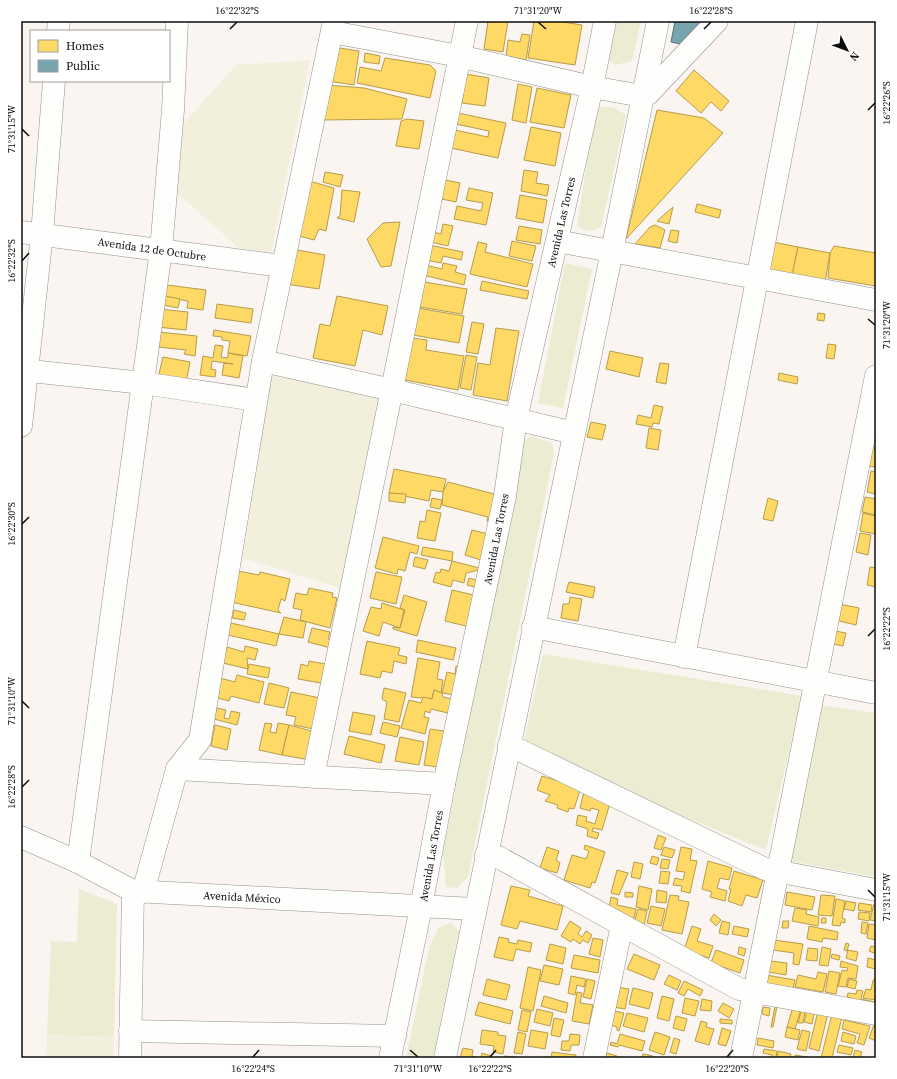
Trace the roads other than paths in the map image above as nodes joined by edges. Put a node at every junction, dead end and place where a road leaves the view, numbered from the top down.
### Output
1 (177, 21) edge
2 (466, 21) edge
3 (605, 21) edge
4 (658, 21) edge
5 (717, 21) edge
6 (807, 21) edge
7 (333, 26) edge
8 (459, 56) junction
9 (54, 82) edge
10 (592, 87) junction
11 (642, 96) junction
12 (31, 233) edge
13 (557, 241) junction
14 (161, 250) junction
15 (612, 251) junction
16 (282, 266) junction
17 (757, 279) junction
18 (876, 300) edge
19 (262, 361) junction
20 (24, 370) edge
21 (876, 376) edge
22 (143, 383) junction
23 (392, 390) junction
24 (256, 400) junction
25 (516, 419) junction
26 (21, 426) edge
27 (574, 433) junction
28 (533, 627) junction
29 (684, 657) junction
30 (815, 682) junction
31 (876, 694) edge
32 (509, 745) junction
33 (177, 769) junction
34 (314, 777) junction
35 (444, 784) junction
36 (21, 837) edge
37 (486, 855) junction
38 (78, 862) junction
39 (778, 872) junction
40 (876, 890) edge
41 (138, 891) junction
42 (421, 907) junction
43 (475, 909) junction
44 (622, 925) junction
45 (754, 991) junction
46 (876, 1014) edge
47 (130, 1031) junction
48 (395, 1036) junction
49 (130, 1058) edge
50 (390, 1058) edge
51 (445, 1058) edge
52 (594, 1058) edge
53 (741, 1058) edge

1 - 14 street
2 - 8 street
3 - 10 street, Avenida Las Torres
4 - 11 street
5 - 11 street
6 - 17 street
7 - 8 street
7 - 16 street
8 - 10 street
8 - 23 street
9 - 12 street
10 - 11 street
10 - 13 street, Avenida Las Torres
11 - 15 street
12 - 14 street, Avenida 12 de Octubre
12 - 20 street
13 - 15 street
13 - 25 street, Avenida Las Torres
14 - 16 street, Avenida 12 de Octubre
14 - 22 street
15 - 17 street
15 - 27 street
16 - 19 street
17 - 18 street
17 - 29 street
19 - 23 street
19 - 24 street
20 - 22 street
20 - 26 street
21 - 30 street
22 - 24 street
22 - 38 street
23 - 25 street
23 - 34 street
24 - 33 street
25 - 27 street
25 - 35 street, Avenida Las Torres
27 - 28 street
28 - 29 street
28 - 32 street
29 - 30 street
30 - 31 street
30 - 39 street
32 - 37 street
32 - 39 street
33 - 34 street
33 - 41 street
34 - 35 street
35 - 42 street, Avenida Las Torres
36 - 38 street, Avenida México
37 - 43 street
37 - 44 street
38 - 41 street, Avenida México
39 - 40 street
39 - 45 street
41 - 42 street, Avenida México
41 - 47 street
42 - 43 street, Avenida México
42 - 48 street, Avenida Las Torres
43 - 51 street
44 - 45 street
44 - 52 street
45 - 46 street
45 - 53 street
47 - 48 street
47 - 49 street
48 - 50 street, Avenida Las Torres

